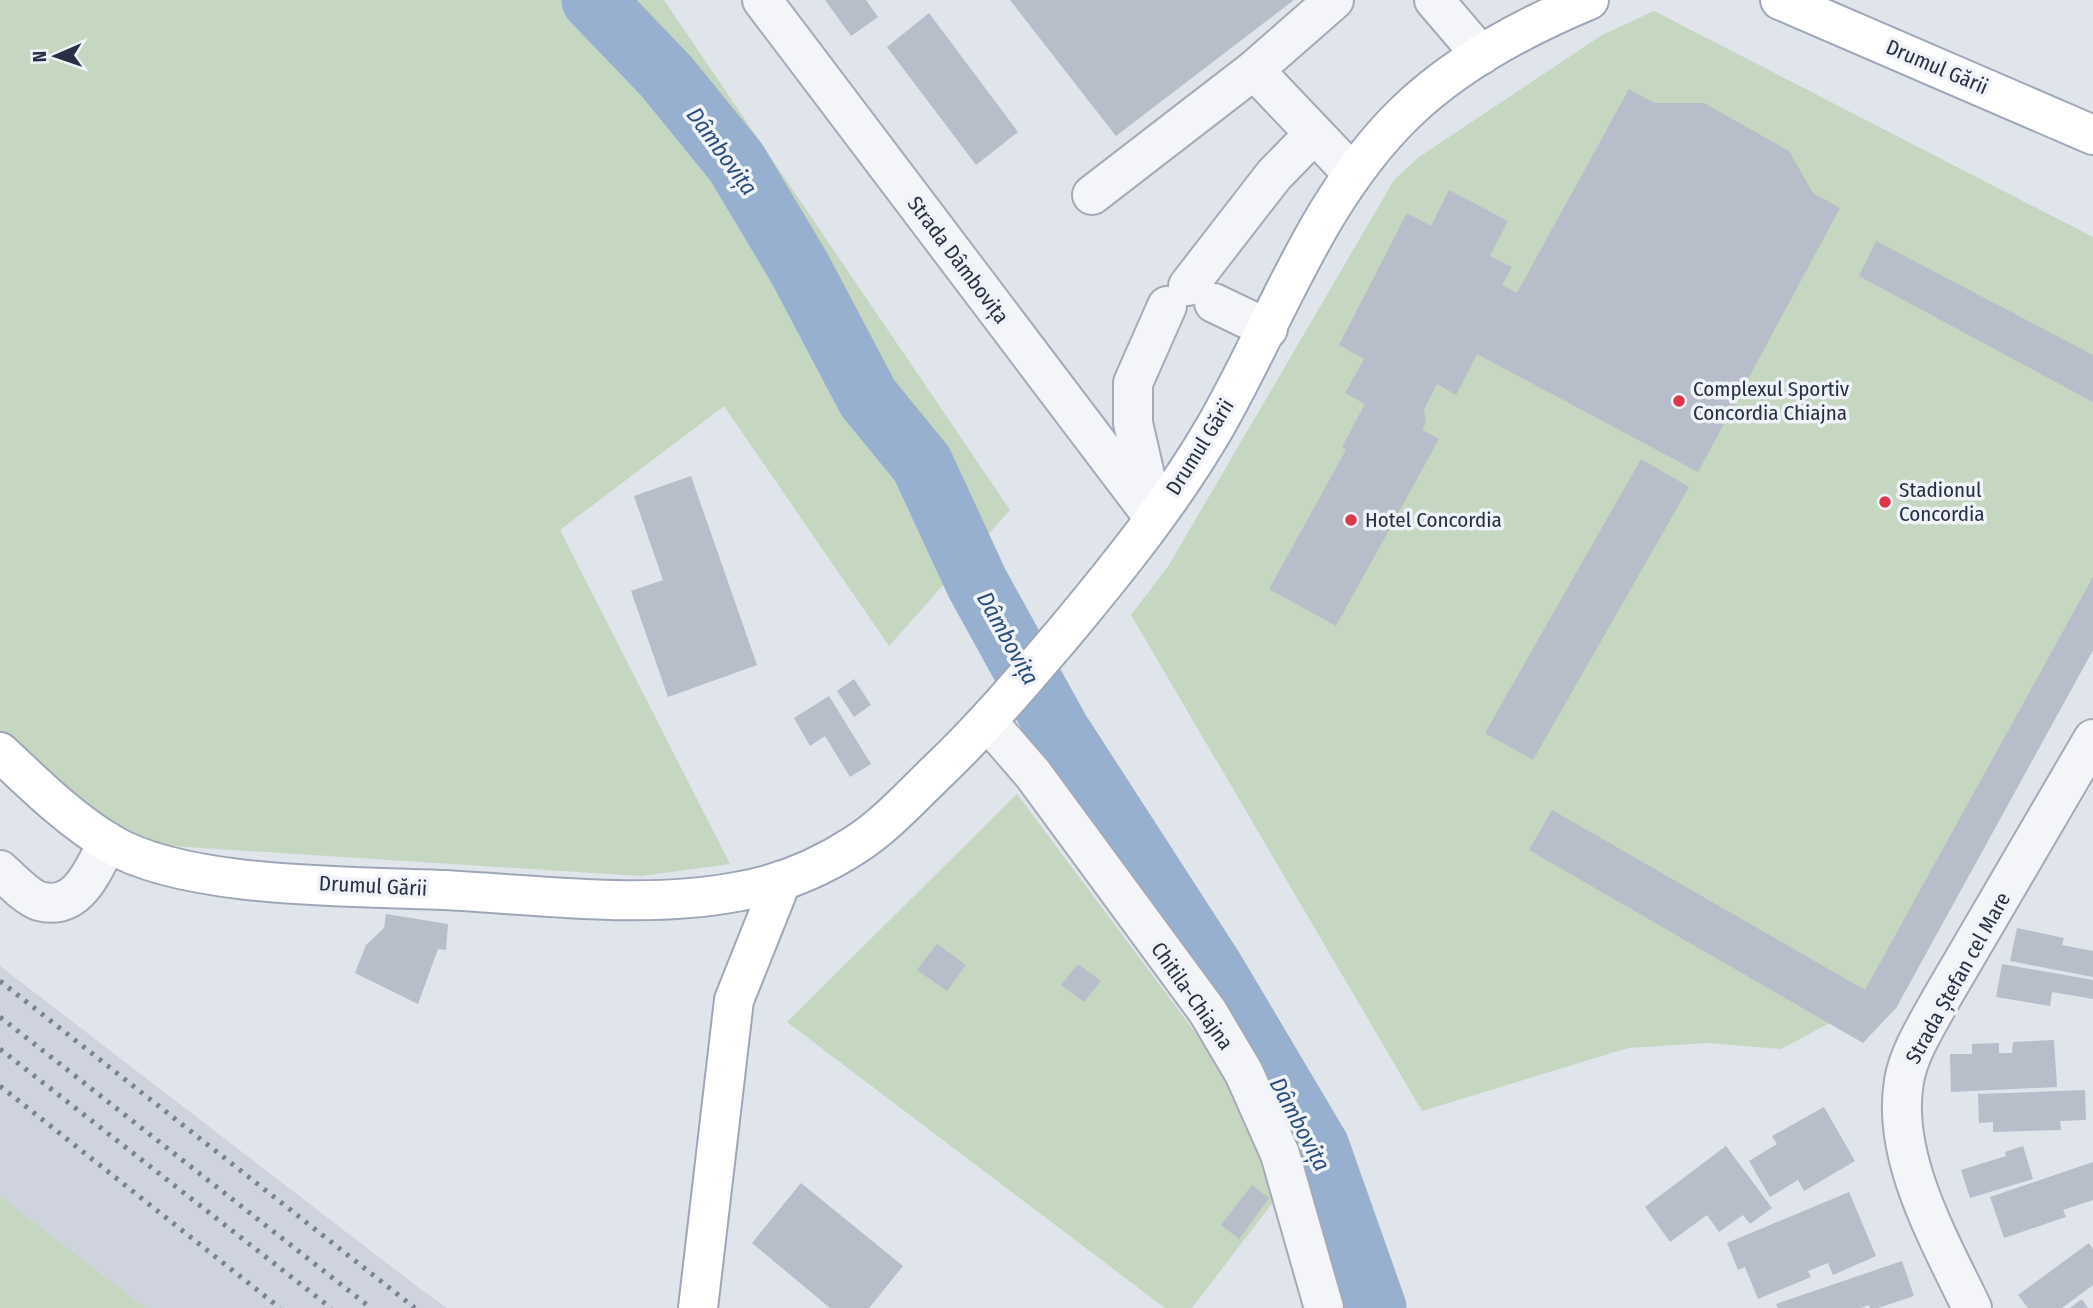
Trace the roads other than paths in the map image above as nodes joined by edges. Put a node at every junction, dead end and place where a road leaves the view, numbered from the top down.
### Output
1 (762, 0) edge
2 (1334, 0) edge
3 (1434, 0) edge
4 (1589, 0) edge
5 (1780, 0) edge
6 (1481, 55) junction
7 (1254, 70) junction
8 (1313, 135) junction
9 (2093, 135) edge
10 (1352, 173) junction
11 (1092, 195) dead end
12 (1190, 298) junction
13 (1268, 329) junction
14 (1154, 518) junction
15 (993, 717) junction
16 (2093, 739) edge
17 (0, 752) edge
18 (108, 842) junction
19 (0, 870) edge
20 (782, 880) junction
21 (698, 1308) edge
22 (1324, 1308) edge
23 (1972, 1308) edge

1 - 14 street, Strada Dâmbovița
2 - 7 street
3 - 6 street
4 - 6 main road, Drumul Gării
5 - 9 main road, Drumul Gării
6 - 10 main road, Drumul Gării
7 - 8 street
7 - 11 street
8 - 10 street
8 - 12 street
10 - 13 main road, Drumul Gării
12 - 13 street
12 - 14 street
13 - 14 main road, Drumul Gării
14 - 15 main road, Drumul Gării
15 - 20 main road, Drumul Gării
15 - 22 street, Chitila-Chiajna
16 - 23 street, Strada Ștefan cel Mare
17 - 18 main road, Drumul Gării
18 - 19 street
18 - 20 main road, Drumul Gării
20 - 21 main road

